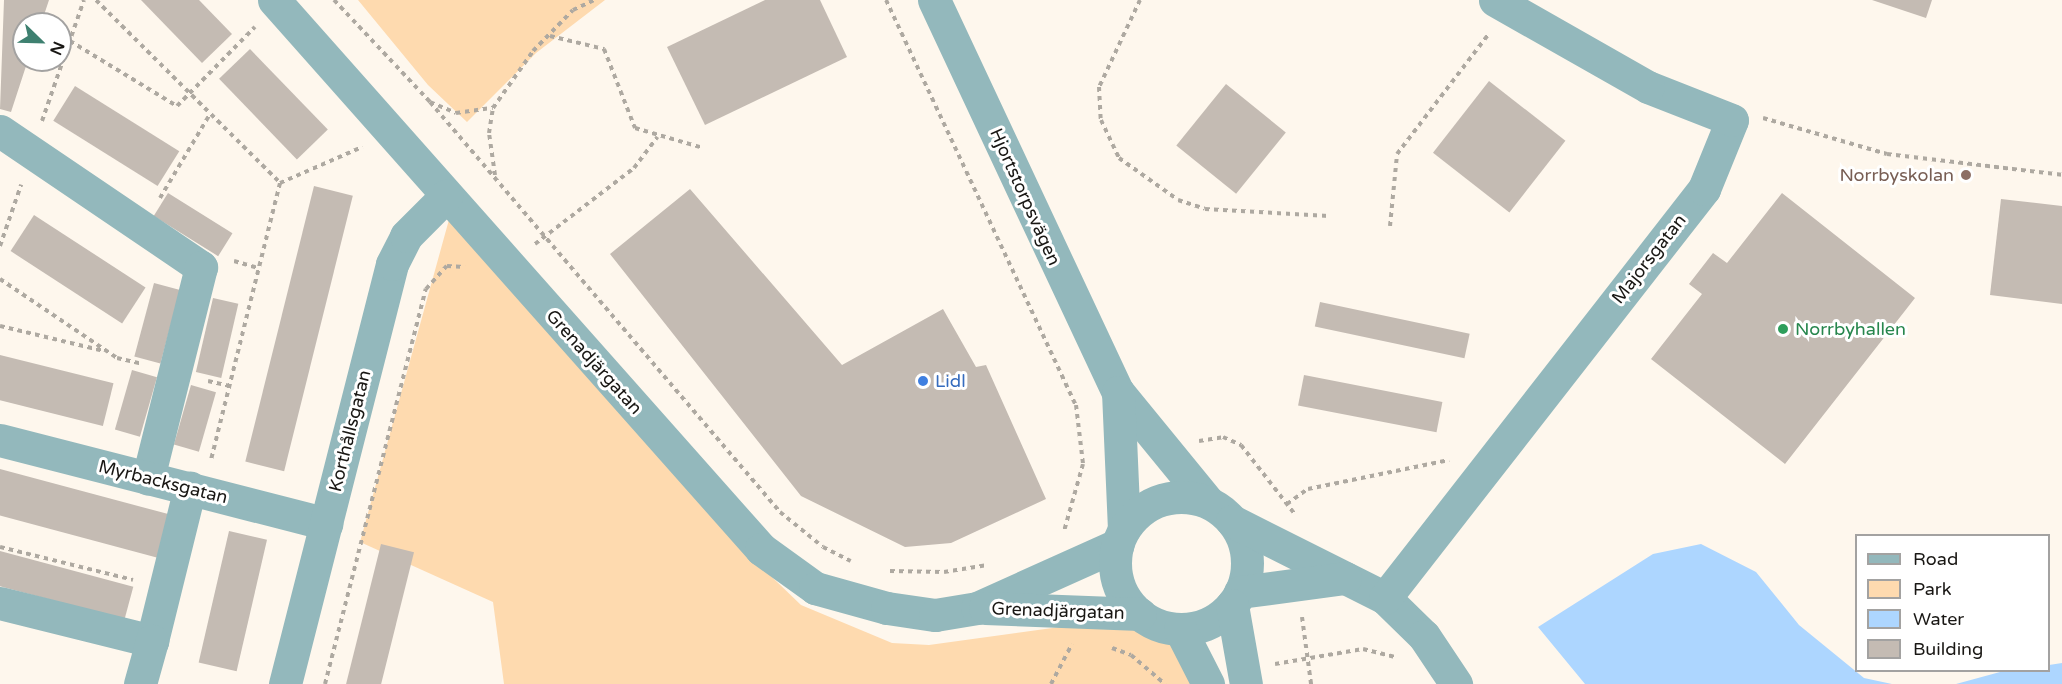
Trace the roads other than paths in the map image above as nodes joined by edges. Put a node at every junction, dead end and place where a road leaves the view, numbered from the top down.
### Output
1 (934, 0) edge
2 (276, 2) edge
3 (1502, 4) edge
4 (0, 131) edge
5 (446, 196) junction
6 (1118, 392) junction
7 (0, 440) edge
8 (148, 478) junction
9 (196, 490) junction
10 (1220, 511) junction
11 (326, 524) junction
12 (1120, 537) junction
13 (1345, 578) junction
14 (1236, 598) junction
15 (1384, 598) junction
16 (0, 603) edge
17 (977, 608) junction
18 (1140, 614) junction
19 (1180, 629) junction
20 (152, 641) junction
21 (140, 684) edge
22 (285, 684) edge
23 (1208, 684) edge
24 (1246, 684) edge
25 (1455, 684) edge

1 - 6 street, Hjortstorpsvägen
2 - 5 street, Grenadjärgatan
3 - 15 street, Majorsgatan
4 - 8 street
5 - 11 street, Korthållsgatan
5 - 17 street, Grenadjärgatan
6 - 10 street, Hjortstorpsvägen
6 - 12 street, Hjortstorpsvägen
7 - 8 street, Myrbacksgatan
8 - 9 street, Myrbacksgatan
9 - 11 street, Myrbacksgatan
9 - 20 street
10 - 12 street
10 - 13 street
10 - 14 street, Hjortstorpsvägen
11 - 22 street, Korthållsgatan
12 - 17 street, Grenadjärgatan
12 - 18 street, Hjortstorpsvägen
13 - 14 street
13 - 15 street
14 - 19 street
14 - 24 street, Hjortstorpsvägen
15 - 25 street
16 - 20 street
17 - 18 street, Grenadjärgatan
18 - 19 street
19 - 23 street
20 - 21 street

